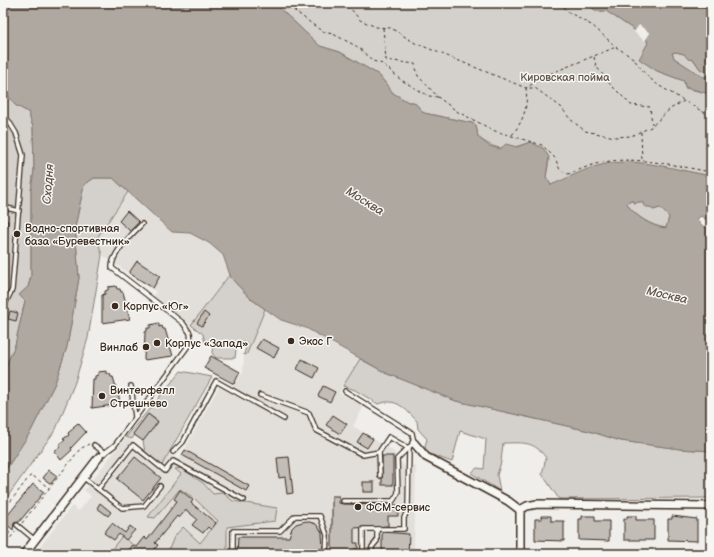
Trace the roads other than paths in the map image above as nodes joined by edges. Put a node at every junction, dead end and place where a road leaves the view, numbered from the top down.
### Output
1 (3, 117) edge
2 (3, 207) edge
3 (19, 211) junction
4 (142, 224) dead end
5 (5, 300) edge
6 (3, 308) edge
7 (191, 342) junction
8 (195, 347) dead end
9 (131, 386) dead end
10 (345, 391) dead end
11 (260, 395) dead end
12 (135, 417) junction
13 (284, 419) dead end
14 (94, 444) road end
15 (410, 446) junction
16 (173, 452) dead end
17 (379, 452) junction
18 (102, 455) junction
19 (380, 476) dead end
20 (83, 477) junction
21 (160, 486) dead end
22 (98, 489) junction
23 (244, 500) dead end
24 (343, 501) dead end
25 (711, 506) edge
26 (520, 510) junction
27 (18, 526) road end
28 (377, 529) junction
29 (35, 540) junction
30 (24, 554) edge
31 (233, 554) edge
32 (326, 554) edge
33 (363, 554) edge
34 (372, 554) edge
35 (520, 554) edge

1 - 3 lane
2 - 3 lane
3 - 5 lane
4 - 7 lane
5 - 6 lane
7 - 8 lane
7 - 12 lane
9 - 12 lane
10 - 15 lane
11 - 17 lane
12 - 18 lane
13 - 16 lane
14 - 18 lane
15 - 17 lane
15 - 24 lane
15 - 26 street
15 - 28 lane
17 - 19 lane
18 - 20 street
20 - 22 lane
20 - 29 street
21 - 22 lane
22 - 23 lane
25 - 26 street
26 - 35 street
27 - 29 lane
28 - 33 lane
28 - 34 lane
29 - 30 street
31 - 32 lane

